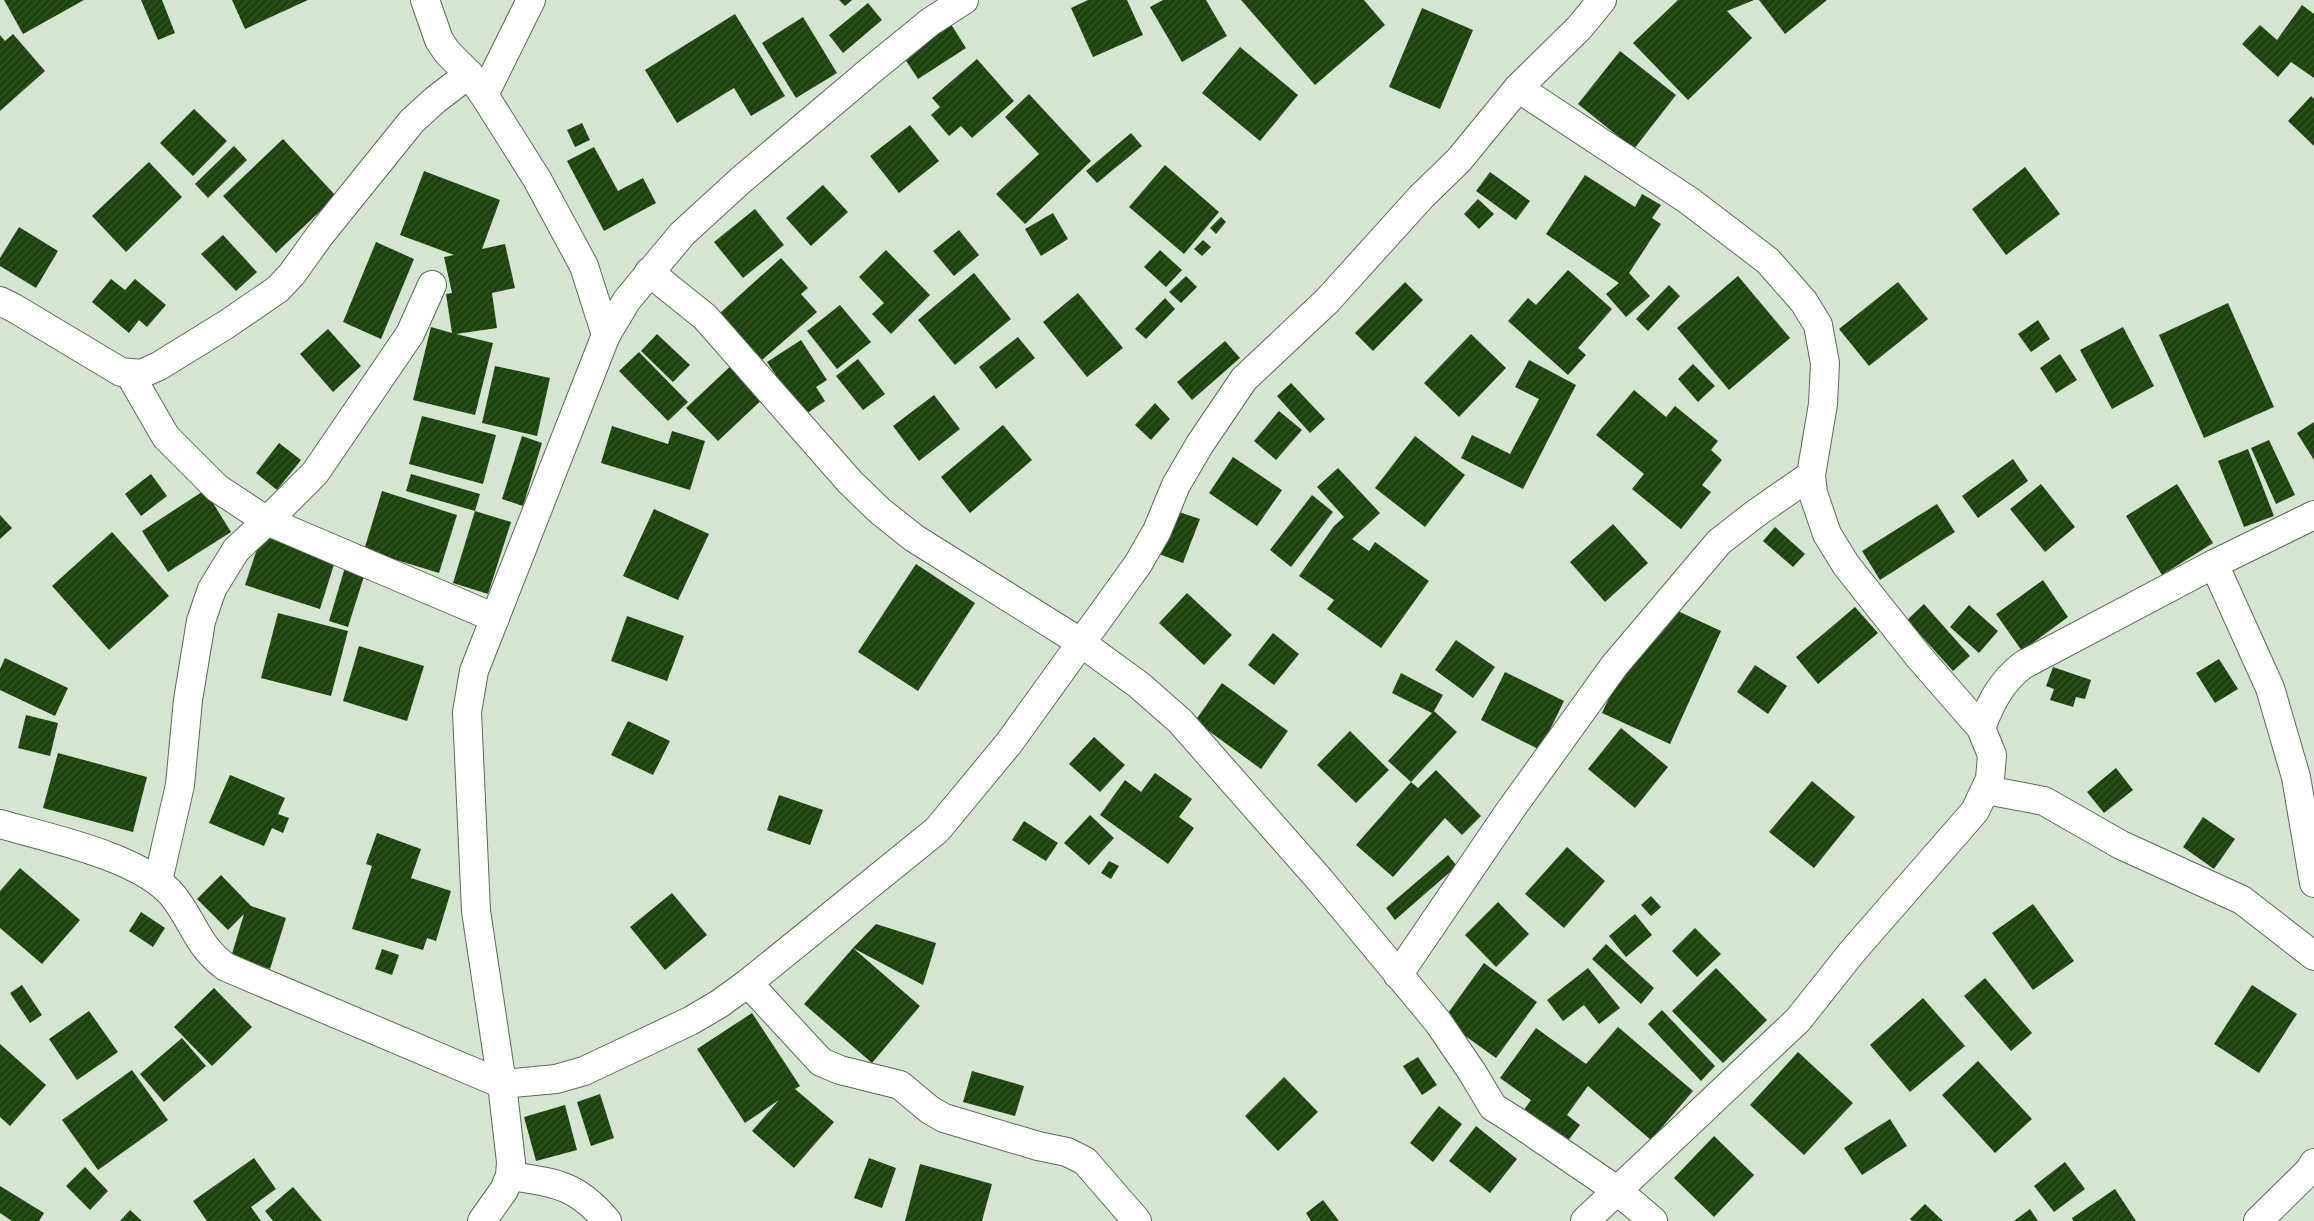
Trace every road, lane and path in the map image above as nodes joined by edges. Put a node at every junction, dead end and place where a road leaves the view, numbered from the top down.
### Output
1 (425, 0) edge
2 (532, 0) edge
3 (964, 0) edge
4 (1602, 0) edge
5 (477, 84) junction
6 (1518, 88) junction
7 (649, 272) junction
8 (432, 285) dead end
9 (0, 301) edge
10 (606, 335) junction
11 (129, 373) junction
12 (1811, 475) junction
13 (2314, 515) edge
14 (267, 521) junction
15 (2214, 564) junction
16 (495, 618) junction
17 (1080, 642) junction
18 (1981, 728) junction
19 (1986, 790) junction
20 (0, 824) edge
21 (158, 882) junction
22 (2314, 882) edge
23 (2314, 956) edge
24 (1398, 974) junction
25 (748, 983) junction
26 (502, 1084) junction
27 (2314, 1163) edge
28 (510, 1176) junction
29 (1618, 1191) junction
30 (482, 1221) edge
31 (607, 1221) edge
32 (1137, 1221) edge
33 (1585, 1221) edge
34 (1653, 1221) edge
35 (2258, 1221) edge

1 - 5 street
2 - 5 street
3 - 7 street
4 - 6 street
5 - 10 street
5 - 11 street
6 - 12 street
6 - 17 street
7 - 10 street
7 - 17 street
8 - 14 street
9 - 11 street
10 - 16 street
11 - 14 street
12 - 18 street
12 - 24 street
13 - 15 street
14 - 16 street
14 - 21 street
15 - 18 street
15 - 22 street
16 - 26 street
17 - 24 street
17 - 25 street
18 - 19 street
19 - 23 street
19 - 29 street
20 - 21 street
21 - 26 street
24 - 29 street
25 - 26 street
25 - 32 street
26 - 28 street
27 - 35 street
28 - 30 street
28 - 31 street
29 - 33 street
29 - 34 street

